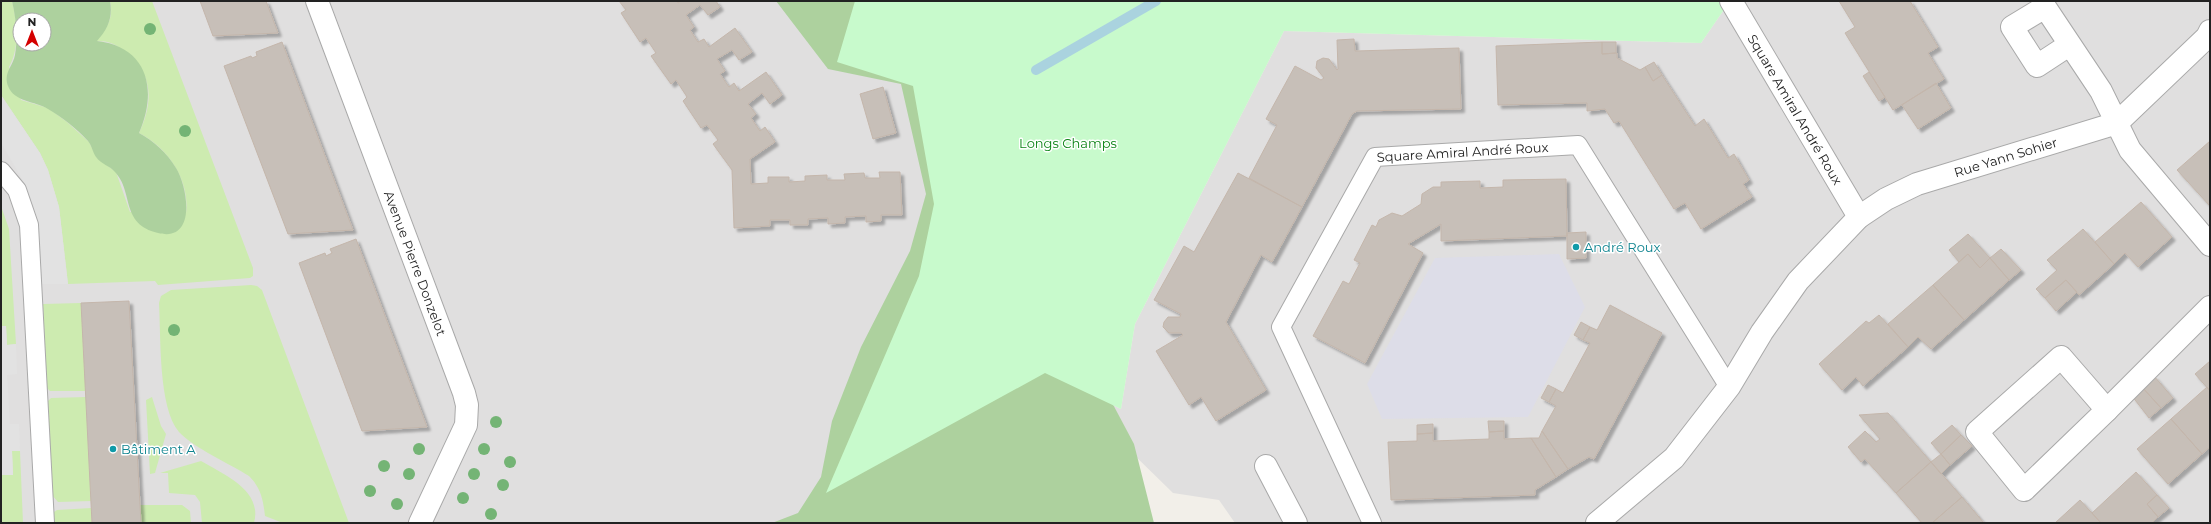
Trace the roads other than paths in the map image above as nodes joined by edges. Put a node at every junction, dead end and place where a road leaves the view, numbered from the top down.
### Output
1 (317, 1) edge
2 (1731, 1) edge
3 (2210, 31) edge
4 (2069, 45) dead end
5 (2117, 123) junction
6 (1, 171) edge
7 (1859, 217) junction
8 (2210, 245) edge
9 (2210, 307) edge
10 (1729, 387) junction
11 (2107, 410) junction
12 (1266, 466) dead end
13 (45, 523) edge
14 (420, 523) edge
15 (1296, 523) edge
16 (1372, 523) edge
17 (1597, 523) edge

1 - 14 street, Avenue Pierre Donzelot
2 - 7 street, Square Amiral André Roux
3 - 5 street, Rue Yann Sohier
4 - 5 street
5 - 7 street, Rue Yann Sohier
5 - 8 street
6 - 13 lane
7 - 10 street, Rue Yann Sohier
9 - 11 street
10 - 16 lane, Square Amiral André Roux
10 - 17 street
11 - 11 street
12 - 15 street

